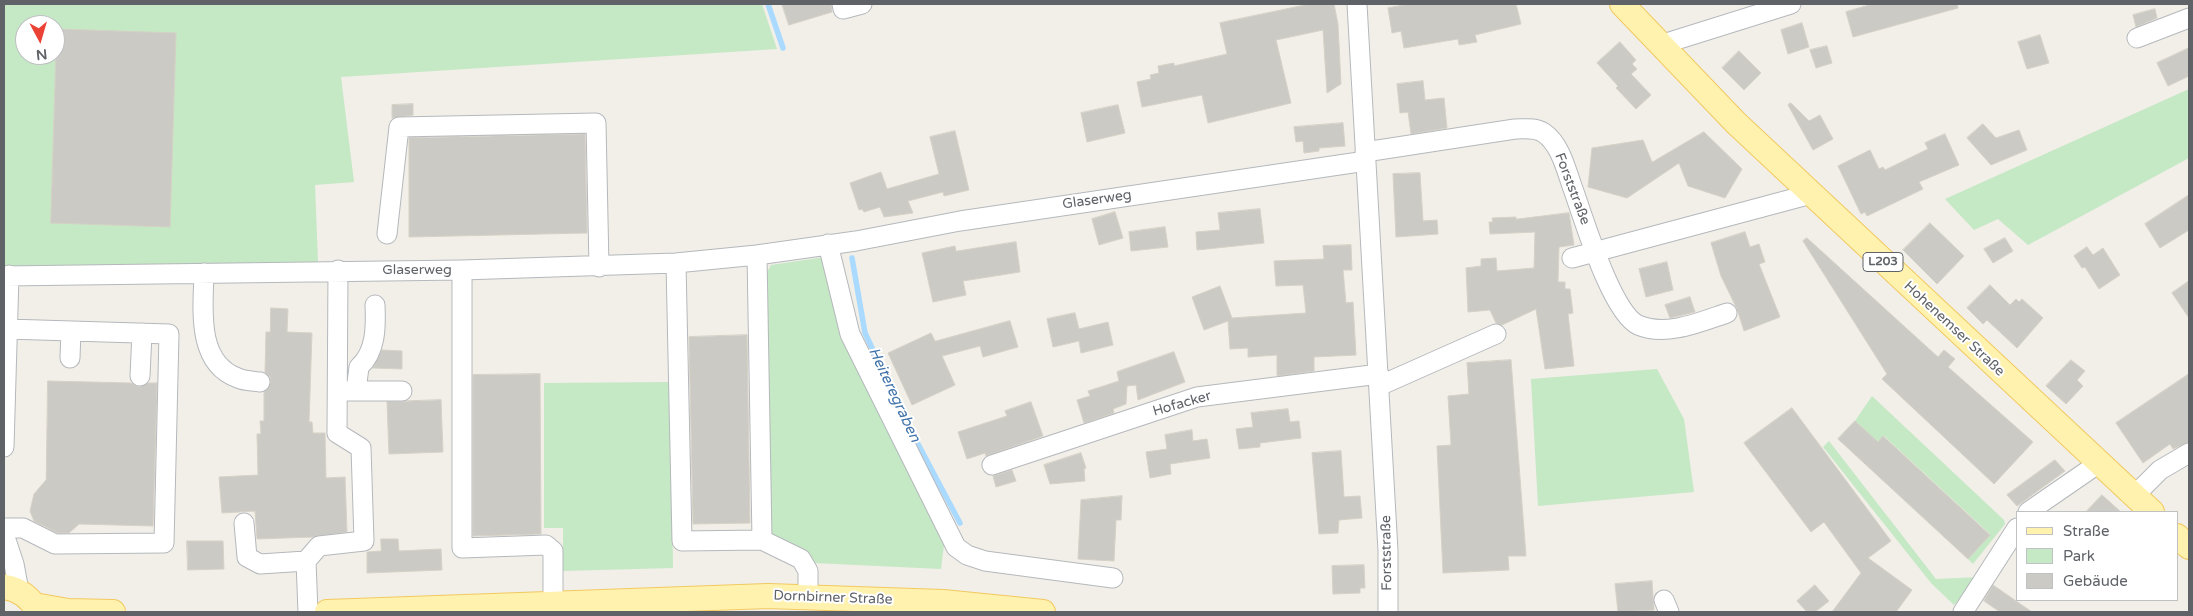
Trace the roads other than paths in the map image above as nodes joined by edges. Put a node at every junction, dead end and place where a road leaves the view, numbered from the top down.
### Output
1 (842, 4) edge
2 (862, 4) edge
3 (1357, 4) edge
4 (1622, 4) edge
5 (1791, 4) edge
6 (2189, 18) edge
7 (2137, 38) dead end
8 (1660, 46) junction
9 (1366, 156) junction
10 (1811, 194) junction
11 (387, 234) dead end
12 (828, 244) junction
13 (1595, 251) junction
14 (757, 255) junction
15 (1572, 258) dead end
16 (676, 263) junction
17 (599, 267) junction
18 (338, 270) junction
19 (462, 270) junction
20 (204, 273) junction
21 (6, 276) edge
22 (375, 305) dead end
23 (1727, 313) dead end
24 (71, 331) junction
25 (142, 333) junction
26 (1496, 334) dead end
27 (6, 335) edge
28 (70, 358) dead end
29 (140, 376) dead end
30 (1379, 380) junction
31 (260, 382) dead end
32 (346, 391) junction
33 (402, 392) dead end
34 (4, 433) edge
35 (4, 447) edge
36 (2189, 453) edge
37 (2098, 463) junction
38 (992, 465) dead end
39 (2134, 496) junction
40 (2029, 511) edge
41 (2151, 511) edge
42 (244, 523) dead end
43 (4, 528) edge
44 (2016, 530) edge
45 (4, 534) edge
46 (2178, 537) edge
47 (762, 540) junction
48 (2189, 547) edge
49 (306, 561) junction
50 (1113, 578) dead end
51 (808, 597) junction
52 (24, 599) edge
53 (553, 604) junction
54 (652, 606) edge
55 (1386, 609) edge
56 (113, 612) edge
57 (308, 612) edge
58 (327, 612) edge
59 (1043, 612) edge
60 (1963, 612) edge

1 - 2 street
3 - 9 street, Forststraße
4 - 8 main road, Hohenemser Straße / L203
5 - 8 street
6 - 7 street
8 - 10 main road, Hohenemser Straße / L203
9 - 12 street, Glaserweg
9 - 13 street, Forststraße
9 - 30 street, Forststraße
10 - 13 street
10 - 37 main road, Hohenemser Straße / L203
11 - 17 street
12 - 14 street, Glaserweg
12 - 50 street
13 - 15 street
13 - 23 street, Forststraße
14 - 16 street, Glaserweg
14 - 47 street
16 - 17 street, Glaserweg
16 - 47 street
17 - 19 street, Glaserweg
18 - 19 street, Glaserweg
18 - 20 street, Glaserweg
18 - 32 street
19 - 53 street
20 - 21 street, Glaserweg
20 - 31 street
21 - 27 street
22 - 32 street
24 - 25 street
24 - 27 street
24 - 28 street
25 - 29 street
25 - 43 street
26 - 30 street
27 - 34 street
30 - 38 street, Hofacker
30 - 55 street, Forststraße
32 - 33 street
32 - 49 street
34 - 35 street
36 - 39 street
37 - 39 main road, Hohenemser Straße / L203
37 - 40 street
39 - 41 main road, Hohenemser Straße / L203
42 - 49 street
44 - 60 street
45 - 52 street
46 - 48 main road
47 - 51 street
49 - 57 street
51 - 54 main road, Dornbirner Straße
51 - 59 main road, Dornbirner Straße
52 - 56 main road
53 - 54 main road, Dornbirner Straße
53 - 58 main road, Dornbirner Straße

